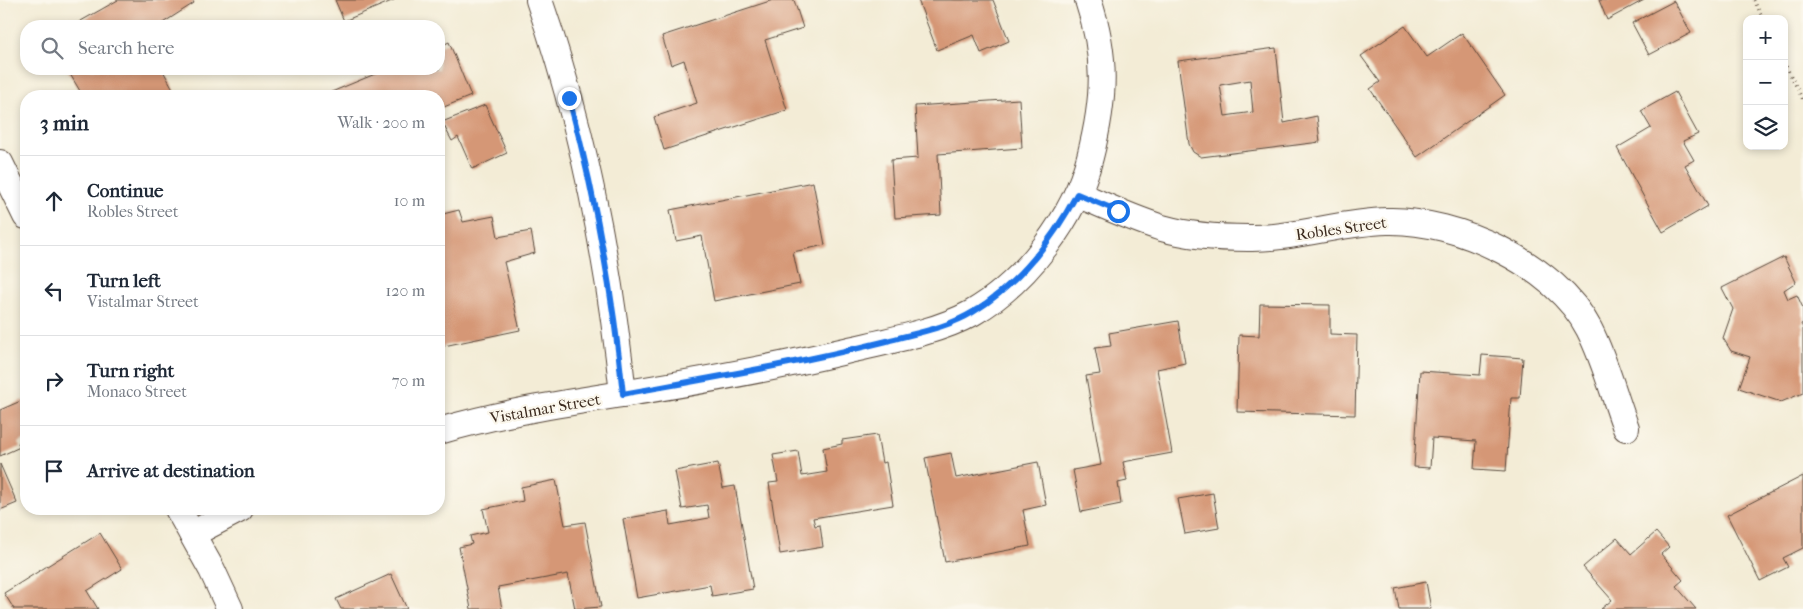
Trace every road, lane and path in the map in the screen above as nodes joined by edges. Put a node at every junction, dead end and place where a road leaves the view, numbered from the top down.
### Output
1 (539, 0) edge
2 (1088, 0) edge
3 (1754, 0) edge
4 (1761, 15) edge
5 (1788, 70) edge
6 (1803, 100) edge
7 (0, 164) edge
8 (1077, 194) junction
9 (20, 204) edge
10 (623, 394) junction
11 (1626, 428) dead end
12 (445, 429) edge
13 (181, 515) edge
14 (228, 515) edge
15 (192, 534) junction
16 (230, 609) edge

1 - 10 street
2 - 8 street, Vistalmar Street
3 - 4 path
5 - 6 path
7 - 9 street
8 - 10 street, Vistalmar Street
8 - 11 street, Robles Street
10 - 12 street, Vistalmar Street
13 - 15 street
14 - 15 street
15 - 16 street

